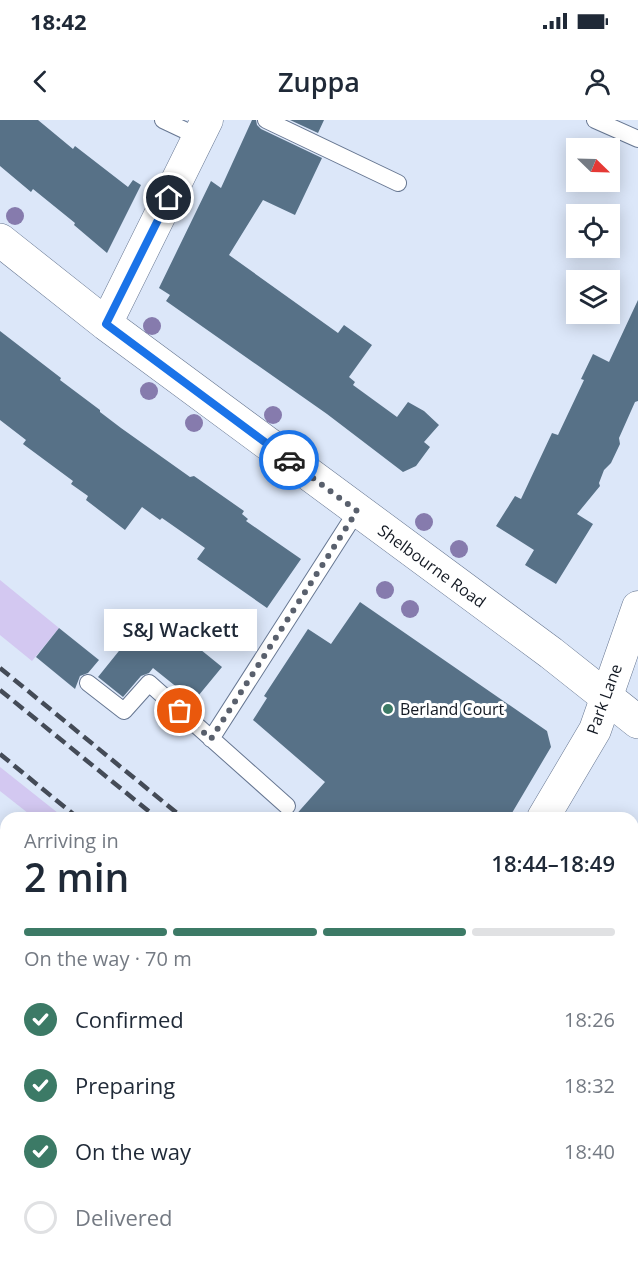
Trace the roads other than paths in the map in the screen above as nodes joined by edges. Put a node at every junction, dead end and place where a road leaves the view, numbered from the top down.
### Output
1 (163, 120) edge
2 (266, 120) edge
3 (595, 120) edge
4 (203, 129) edge
5 (638, 139) edge
6 (398, 183) dead end
7 (0, 240) edge
8 (106, 324) junction
9 (357, 511) junction
10 (638, 607) edge
11 (88, 683) dead end
12 (606, 697) junction
13 (638, 722) edge
14 (211, 739) junction
15 (287, 806) dead end
16 (547, 812) edge

1 - 4 lane
2 - 6 lane
3 - 5 lane
4 - 8 street
7 - 8 street, Shelbourne Road
8 - 9 street, Shelbourne Road
9 - 12 street, Shelbourne Road
9 - 14 lane
10 - 12 street, Park Lane
11 - 14 lane
12 - 13 street, Shelbourne Road
12 - 16 street, Park Lane
14 - 15 lane

